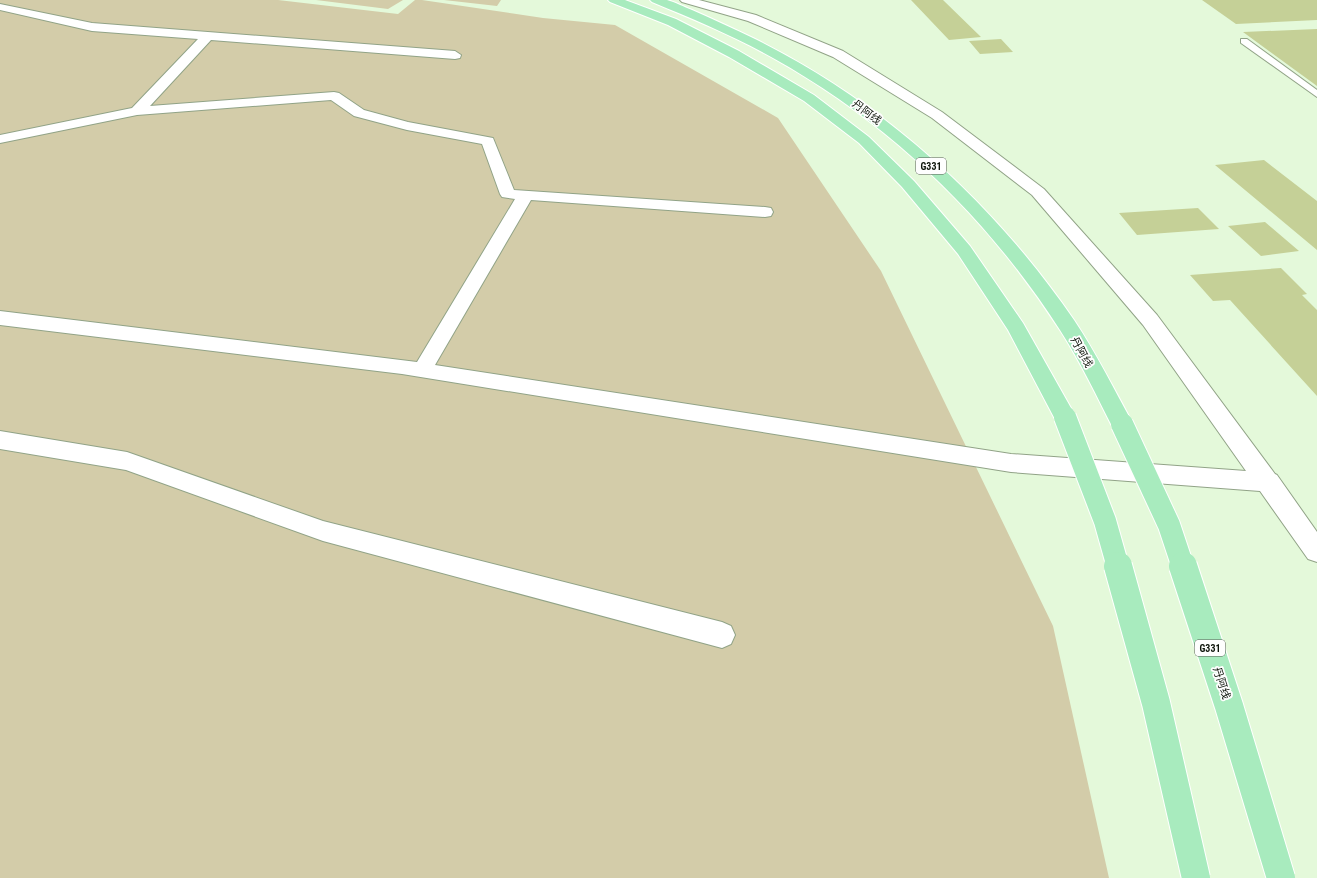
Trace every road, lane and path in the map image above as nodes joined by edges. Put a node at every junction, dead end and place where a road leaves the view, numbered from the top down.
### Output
1 (614, 0) edge
2 (656, 0) edge
3 (686, 0) edge
4 (0, 7) edge
5 (208, 36) junction
6 (1244, 41) dead end
7 (455, 55) dead end
8 (1317, 94) edge
9 (137, 111) junction
10 (0, 139) edge
11 (526, 195) junction
12 (765, 212) dead end
13 (0, 318) edge
14 (422, 370) junction
15 (0, 440) edge
16 (1269, 482) junction
17 (1317, 551) edge
18 (722, 635) dead end
19 (1196, 878) edge
20 (1281, 878) edge

1 - 19 highway, G331, bridge
2 - 20 highway, 丹阿线 / G331, bridge
3 - 16 street
4 - 5 street
5 - 7 street
5 - 9 street
6 - 8 lane
9 - 10 street
9 - 11 street
11 - 12 street
11 - 14 street
13 - 14 street
14 - 16 street
15 - 18 street
16 - 17 street

